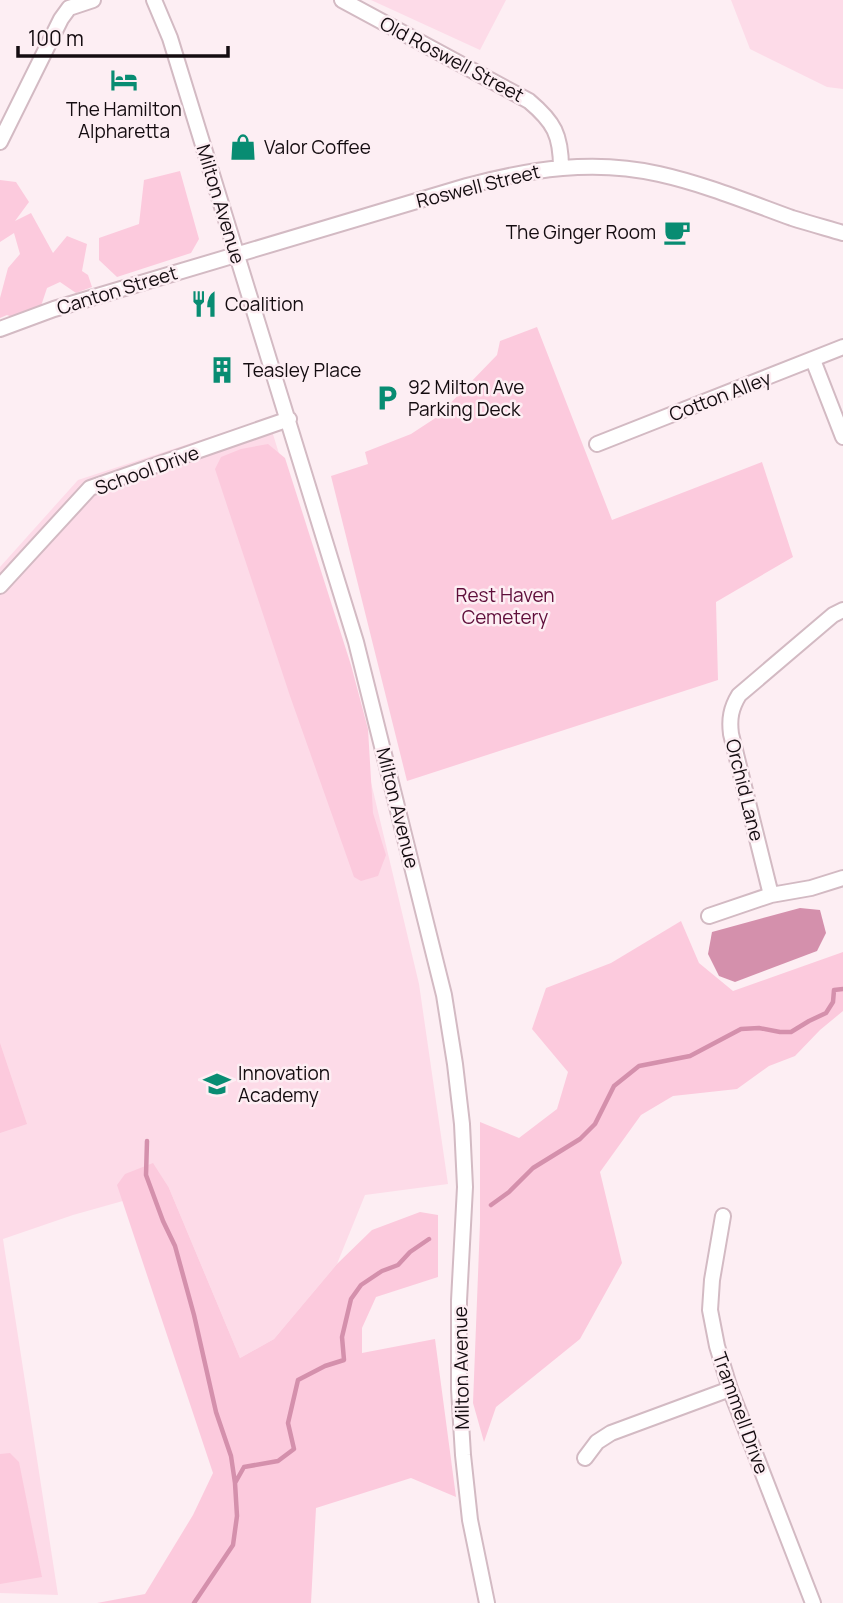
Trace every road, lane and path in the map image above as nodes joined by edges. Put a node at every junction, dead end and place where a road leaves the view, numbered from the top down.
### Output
1 (93, 0) edge
2 (154, 0) edge
3 (164, 0) edge
4 (342, 0) edge
5 (170, 38) junction
6 (0, 142) edge
7 (561, 167) junction
8 (843, 233) edge
9 (236, 255) junction
10 (0, 329) edge
11 (843, 347) edge
12 (813, 360) junction
13 (289, 419) junction
14 (843, 437) edge
15 (597, 444) dead end
16 (0, 586) edge
17 (843, 610) edge
18 (843, 878) edge
19 (771, 895) junction
20 (709, 916) dead end
21 (723, 1216) dead end
22 (730, 1389) junction
23 (585, 1458) dead end
24 (486, 1603) edge
25 (813, 1603) edge

1 - 6 street
2 - 5 street, Milton Avenue
3 - 5 street, Milton Avenue
4 - 7 street, Old Roswell Street
5 - 9 street, Milton Avenue
7 - 8 street, Roswell Street
7 - 9 street, Roswell Street
9 - 10 street, Canton Street
9 - 13 street, Milton Avenue
11 - 12 street, Cotton Alley
12 - 14 street
12 - 15 street, Cotton Alley
13 - 16 street, School Drive
13 - 24 street, Milton Avenue
17 - 19 street, Orchid Lane
18 - 19 street
19 - 20 street
21 - 22 street, Trammell Drive
22 - 23 street
22 - 25 street, Trammell Drive

